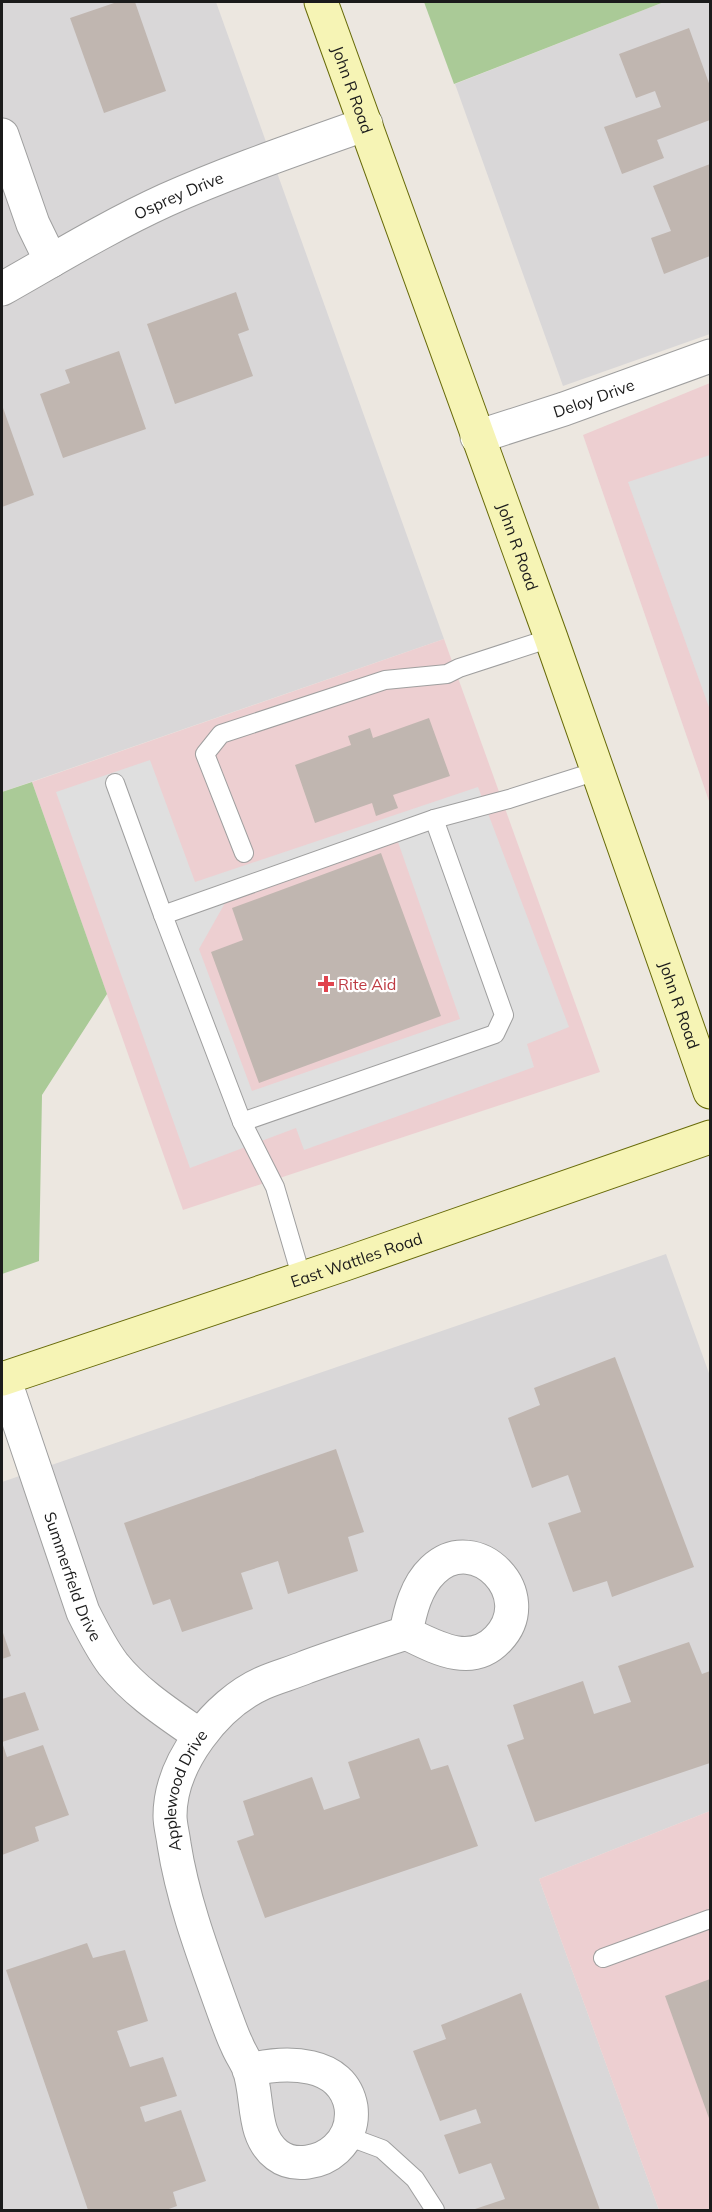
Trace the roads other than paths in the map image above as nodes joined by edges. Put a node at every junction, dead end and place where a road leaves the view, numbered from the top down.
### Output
1 (321, 2) edge
2 (366, 124) junction
3 (2, 135) edge
4 (51, 261) junction
5 (2, 289) edge
6 (711, 356) edge
7 (477, 437) junction
8 (551, 638) junction
9 (597, 771) junction
10 (115, 783) dead end
11 (434, 819) junction
12 (244, 853) dead end
13 (163, 915) junction
14 (711, 1092) edge
15 (242, 1122) junction
16 (711, 1137) edge
17 (302, 1279) junction
18 (3, 1379) edge
19 (406, 1633) dead end
20 (199, 1735) junction
21 (711, 1919) edge
22 (603, 1958) dead end
23 (249, 2070) junction
24 (347, 2136) junction
25 (435, 2211) edge

1 - 2 main road, John R Road
2 - 4 street, Osprey Drive
2 - 7 main road, John R Road
3 - 4 street
4 - 5 street, Osprey Drive
6 - 7 street, Deloy Drive
7 - 8 main road, John R Road
8 - 9 main road, John R Road
8 - 12 lane
9 - 11 lane
9 - 14 main road, John R Road
10 - 13 lane
11 - 13 lane
11 - 15 lane
13 - 15 lane
15 - 17 lane
16 - 17 main road, East Wattles Road
17 - 18 main road, East Wattles Road
18 - 20 street, Summerfield Drive
19 - 20 street, Applewood Drive
20 - 23 street, Applewood Drive
21 - 22 lane
23 - 24 street
23 - 24 street, Applewood Drive
24 - 25 lane

